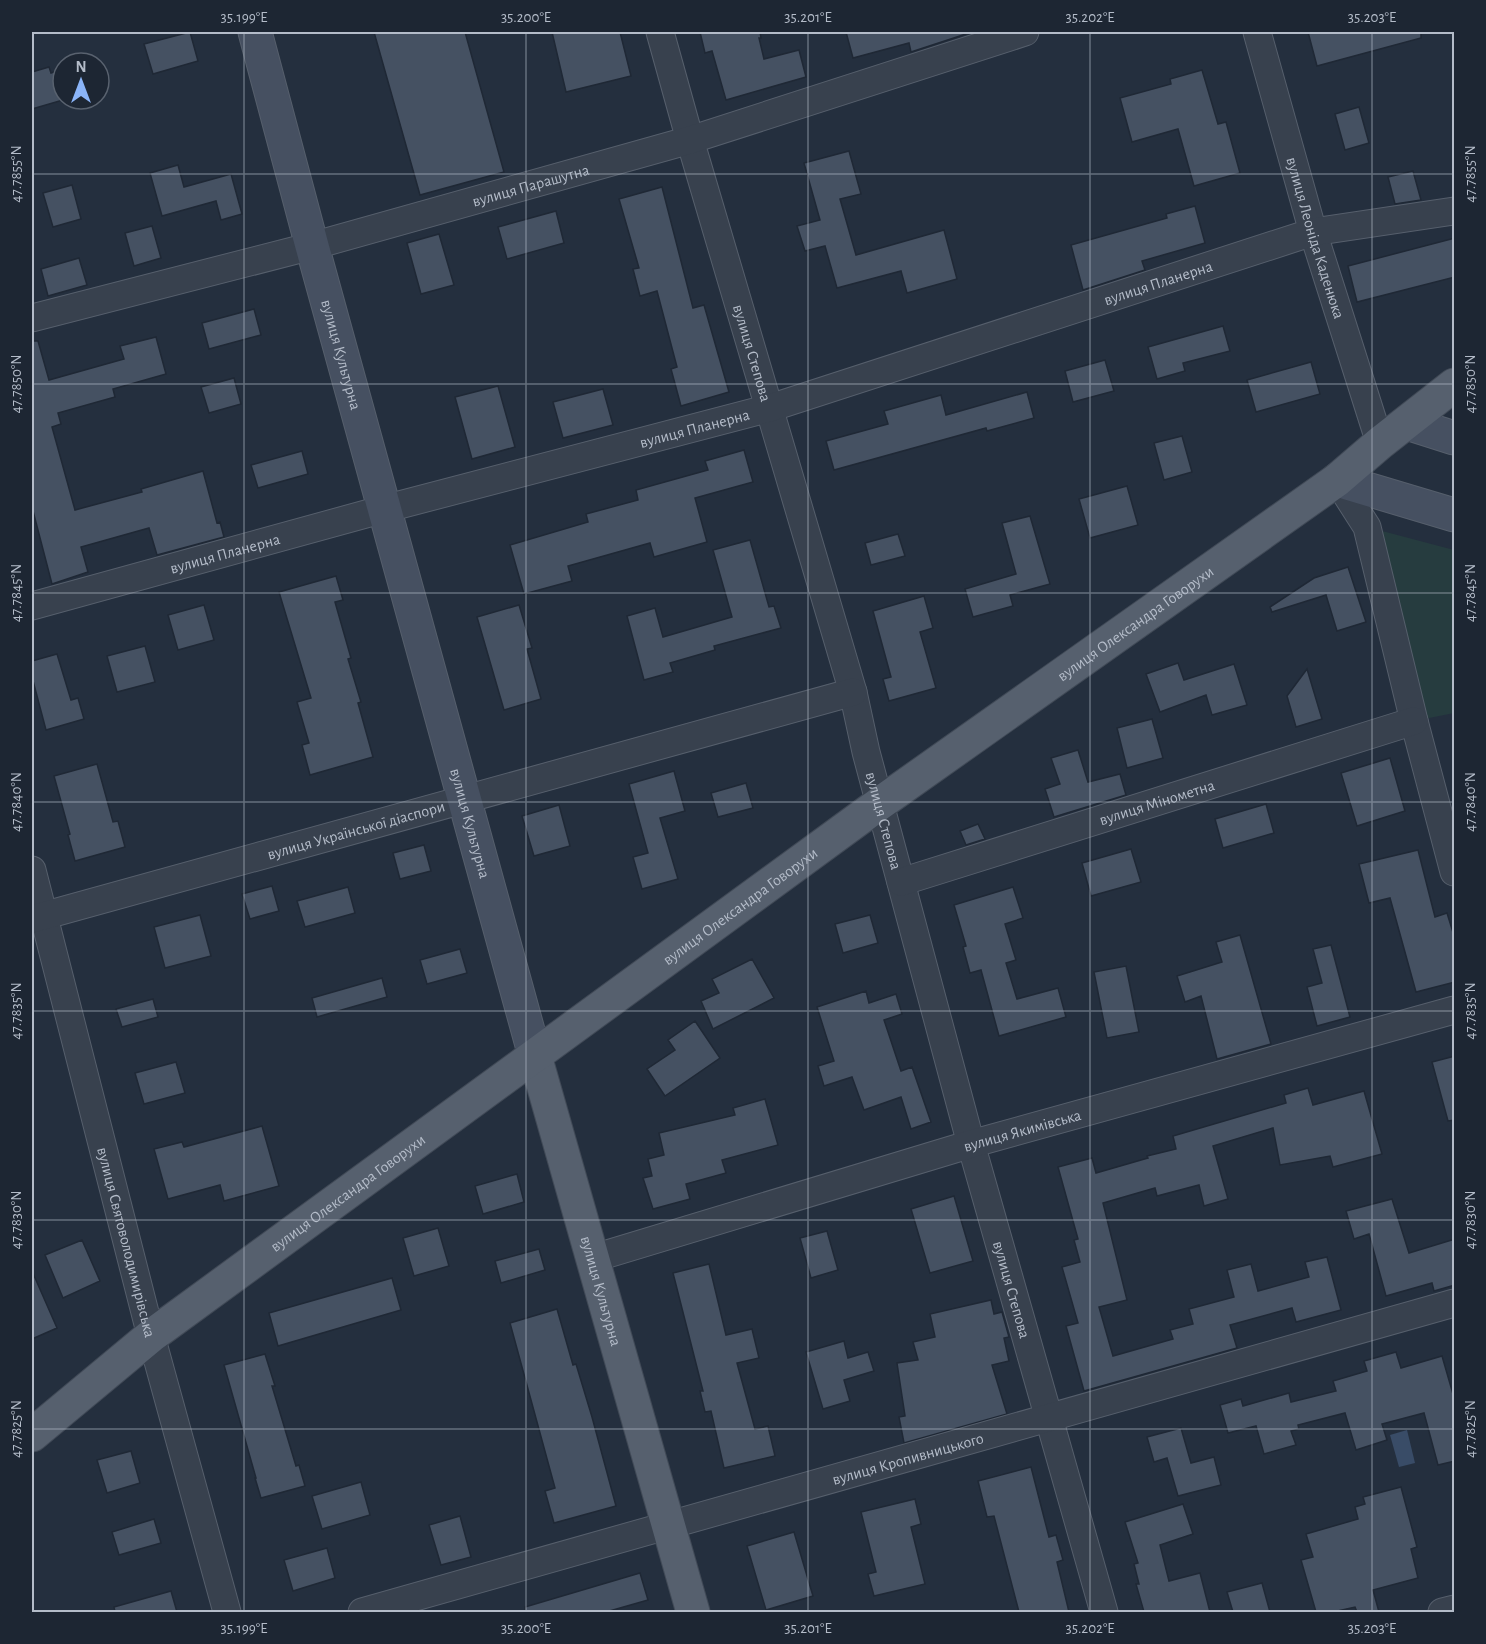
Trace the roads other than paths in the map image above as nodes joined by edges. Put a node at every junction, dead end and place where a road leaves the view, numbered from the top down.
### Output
1 (255, 32) edge
2 (660, 32) edge
3 (1025, 32) edge
4 (1257, 32) edge
5 (690, 140) junction
6 (1455, 211) edge
7 (1313, 232) junction
8 (312, 246) junction
9 (32, 318) edge
10 (1455, 386) edge
11 (770, 408) junction
12 (1407, 423) junction
13 (1455, 438) edge
14 (1380, 443) junction
15 (1337, 480) junction
16 (384, 509) junction
17 (1455, 515) edge
18 (32, 606) edge
19 (853, 692) junction
20 (1414, 721) junction
21 (464, 800) junction
22 (879, 804) junction
23 (32, 870) edge
24 (1455, 872) edge
25 (901, 882) junction
26 (38, 917) edge
27 (1455, 1010) edge
28 (535, 1056) junction
29 (971, 1144) junction
30 (591, 1259) junction
31 (1455, 1303) edge
32 (151, 1336) junction
33 (1048, 1420) junction
34 (32, 1435) edge
35 (668, 1525) junction
36 (1455, 1609) edge
37 (227, 1612) edge
38 (362, 1612) edge
39 (693, 1612) edge
40 (1104, 1612) edge
41 (1442, 1612) edge

1 - 8 street, вулиця Культурна
2 - 5 street, вулиця Степова
3 - 5 street, вулиця Парашутна
4 - 7 street, вулиця Леоніда Каденюка
5 - 8 street, вулиця Парашутна
5 - 11 street, вулиця Степова
6 - 7 street, вулиця Планерна
7 - 11 street, вулиця Планерна
7 - 14 street, вулиця Леоніда Каденюка
8 - 9 street, вулиця Парашутна
8 - 16 street, вулиця Культурна
10 - 12 main road, вулиця Олександра Говорухи
11 - 16 street, вулиця Планерна
11 - 19 street, вулиця Степова
12 - 13 street
12 - 14 main road, вулиця Олександра Говорухи
14 - 15 main road, вулиця Олександра Говорухи
15 - 17 street
15 - 20 street
15 - 22 main road, вулиця Олександра Говорухи
16 - 18 street, вулиця Планерна
16 - 21 street, вулиця Культурна
19 - 21 street, вулиця Української діаспори
19 - 22 street, вулиця Степова
20 - 24 street
20 - 25 street, вулиця Мінометна
21 - 26 street, вулиця Української діаспори
21 - 28 street, вулиця Культурна
22 - 25 street, вулиця Степова
22 - 28 main road, вулиця Олександра Говорухи
23 - 26 street, вулиця Святоволодимирівська
25 - 29 street, вулиця Степова
26 - 32 street, вулиця Святоволодимирівська
27 - 29 street, вулиця Якимівська
28 - 30 main road, вулиця Культурна
28 - 32 main road, вулиця Олександра Говорухи
29 - 30 street, вулиця Якимівська
29 - 33 street, вулиця Степова
30 - 35 main road, вулиця Культурна
31 - 33 street, вулиця Кропивницького
32 - 34 main road, вулиця Олександра Говорухи
32 - 37 street, вулиця Святоволодимирівська
33 - 35 street, вулиця Кропивницького
33 - 40 street, вулиця Степова
35 - 38 street, вулиця Кропивницького
35 - 39 main road, вулиця Культурна
36 - 41 street

